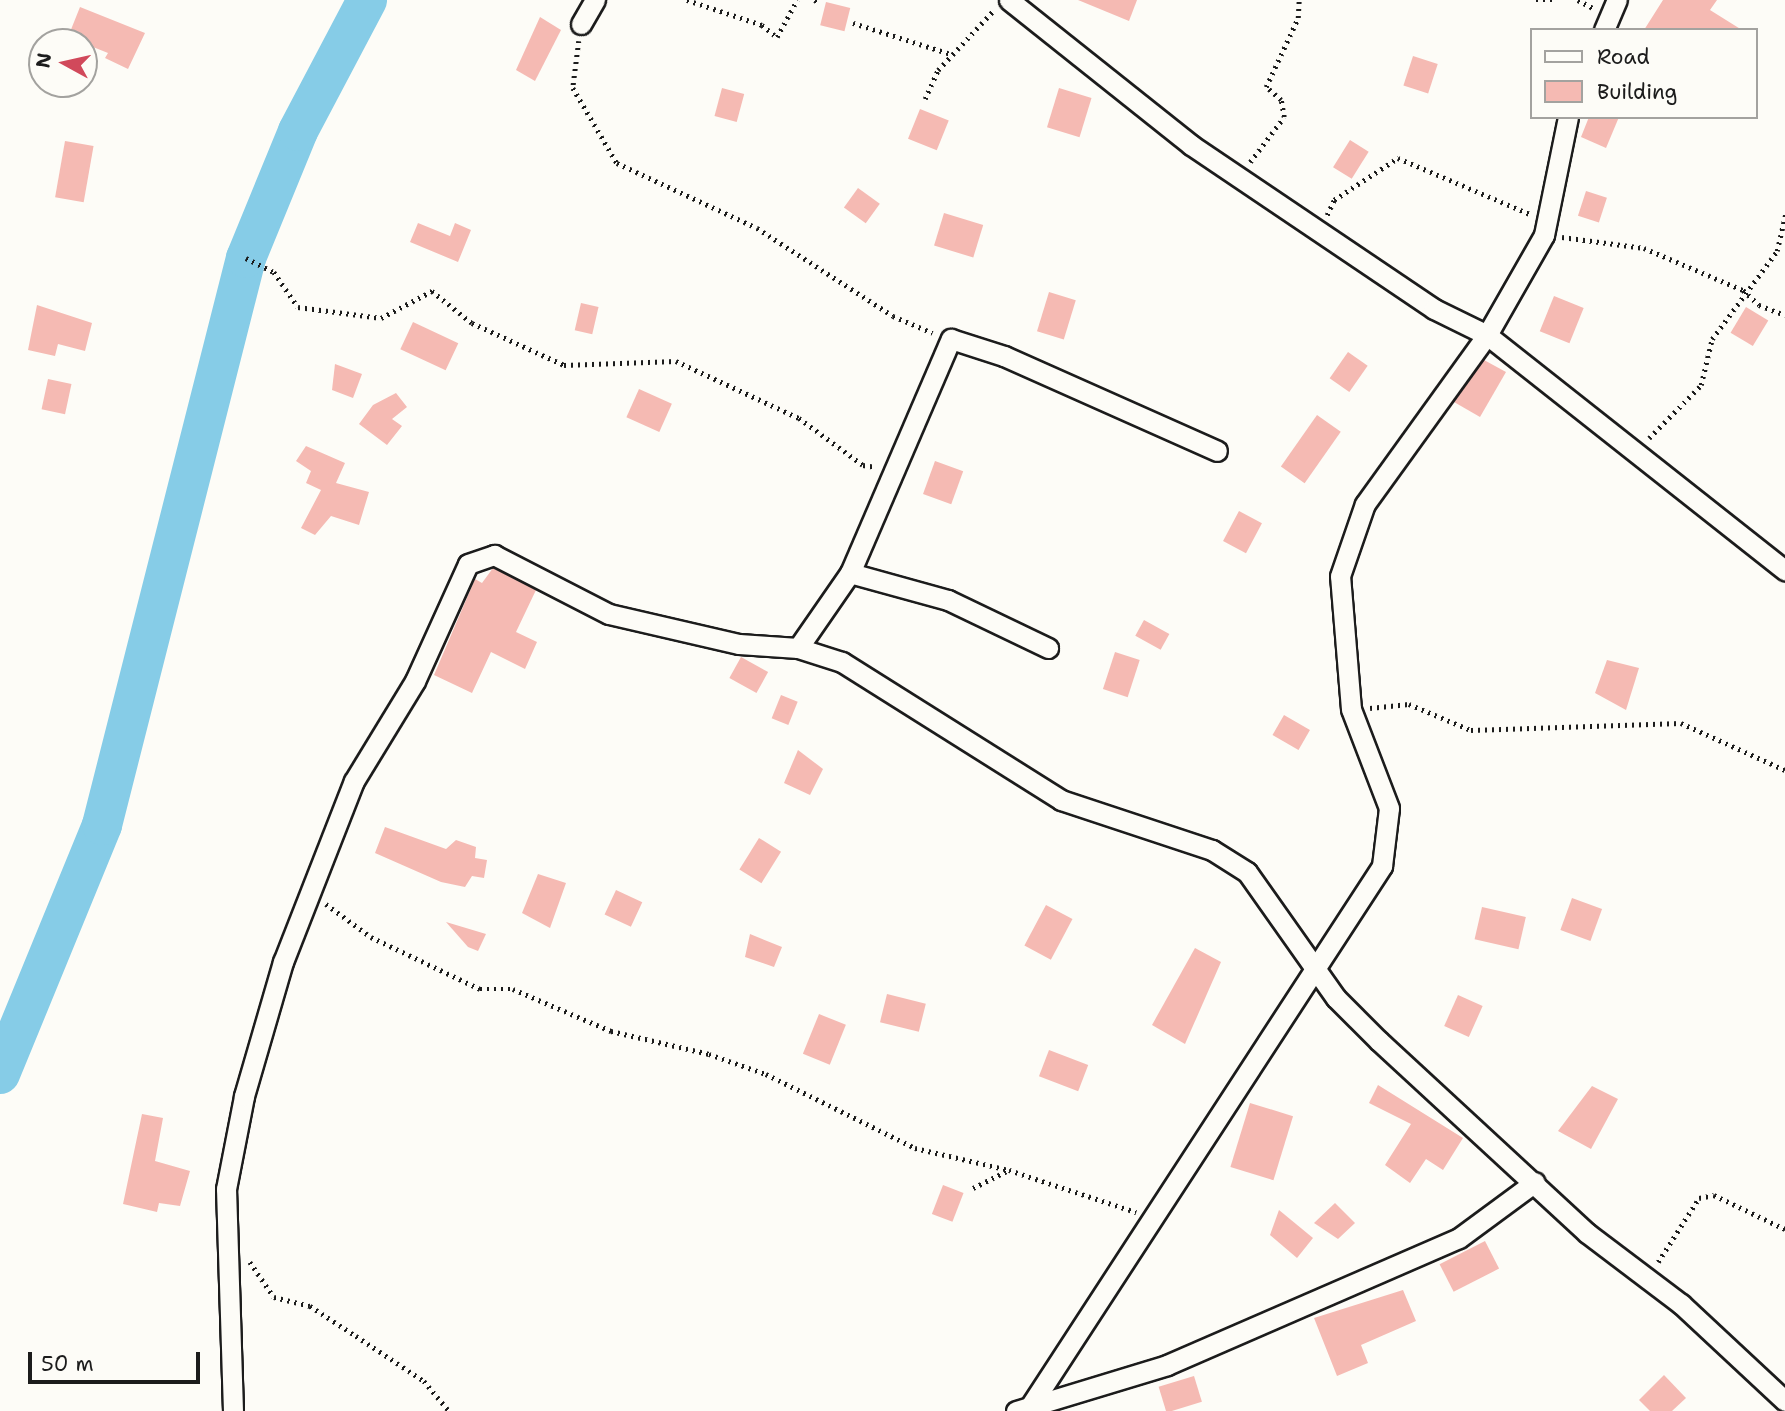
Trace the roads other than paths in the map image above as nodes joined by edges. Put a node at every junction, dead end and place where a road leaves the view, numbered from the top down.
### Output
1 (595, 0) edge
2 (1009, 0) edge
3 (1617, 0) edge
4 (581, 24) road end
5 (1605, 28) edge
6 (1568, 119) edge
7 (1487, 335) junction
8 (1217, 451) dead end
9 (1785, 570) edge
10 (850, 573) junction
11 (798, 648) junction
12 (1048, 648) dead end
13 (1318, 972) junction
14 (1535, 1182) junction
15 (1785, 1401) edge
16 (1023, 1409) edge
17 (233, 1411) edge

1 - 4 street
2 - 7 street
3 - 5 street
6 - 7 street
7 - 9 street
7 - 13 street
8 - 10 street
10 - 11 street
10 - 12 street
11 - 13 street
11 - 17 street
13 - 14 street
13 - 16 street
14 - 15 street
14 - 16 street

